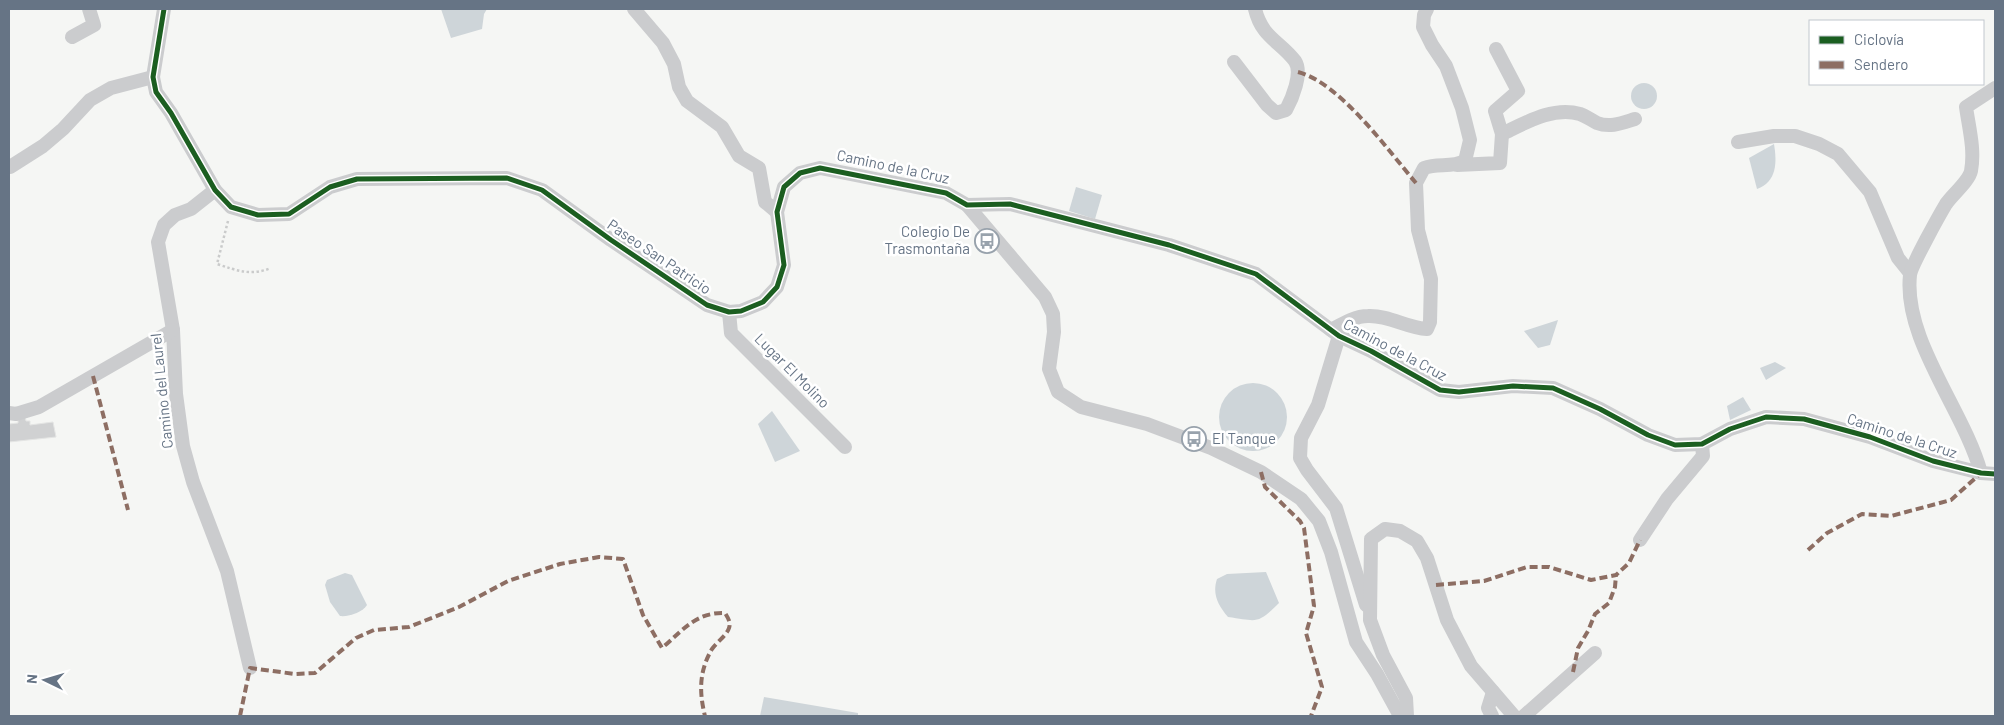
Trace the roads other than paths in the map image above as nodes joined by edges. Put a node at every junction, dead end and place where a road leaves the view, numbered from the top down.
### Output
1 (89, 9) edge
2 (164, 9) edge
3 (634, 9) edge
4 (1255, 9) edge
5 (1427, 9) edge
6 (72, 36) dead end
7 (1496, 49) dead end
8 (1234, 62) dead end
9 (153, 77) junction
10 (1995, 88) edge
11 (1635, 119) dead end
12 (1502, 134) junction
13 (1738, 142) dead end
14 (1456, 165) junction
15 (10, 167) dead end
16 (215, 190) junction
17 (967, 205) junction
18 (776, 212) junction
19 (1910, 273) junction
20 (729, 312) junction
21 (173, 330) junction
22 (1335, 333) junction
23 (9, 413) edge
24 (1702, 444) junction
25 (846, 447) dead end
26 (1988, 473) edge
27 (1640, 540) dead end
28 (1370, 620) junction
29 (1595, 653) dead end
30 (250, 668) dead end
31 (1493, 692) junction
32 (1400, 716) edge
33 (1407, 716) edge
34 (1492, 716) edge
35 (1514, 716) edge
36 (1524, 716) edge

1 - 6 street
2 - 9 street
3 - 18 street
4 - 8 street
5 - 14 street
7 - 12 street
9 - 15 street
9 - 16 street
10 - 19 street
11 - 12 street
12 - 14 street
13 - 19 street
14 - 22 street
16 - 20 street, Paseo San Patricio
16 - 21 street, Camino del Laurel
17 - 18 street, Camino de la Cruz
17 - 22 street, Camino de la Cruz
17 - 32 street
18 - 20 street
19 - 26 street
20 - 25 street, Lugar El Molino
21 - 23 street
21 - 30 street, Camino del Laurel
22 - 24 street, Camino de la Cruz
22 - 28 street
24 - 26 street, Camino de la Cruz
24 - 27 street
28 - 31 street
28 - 33 street
29 - 36 street
31 - 34 street
31 - 35 street

